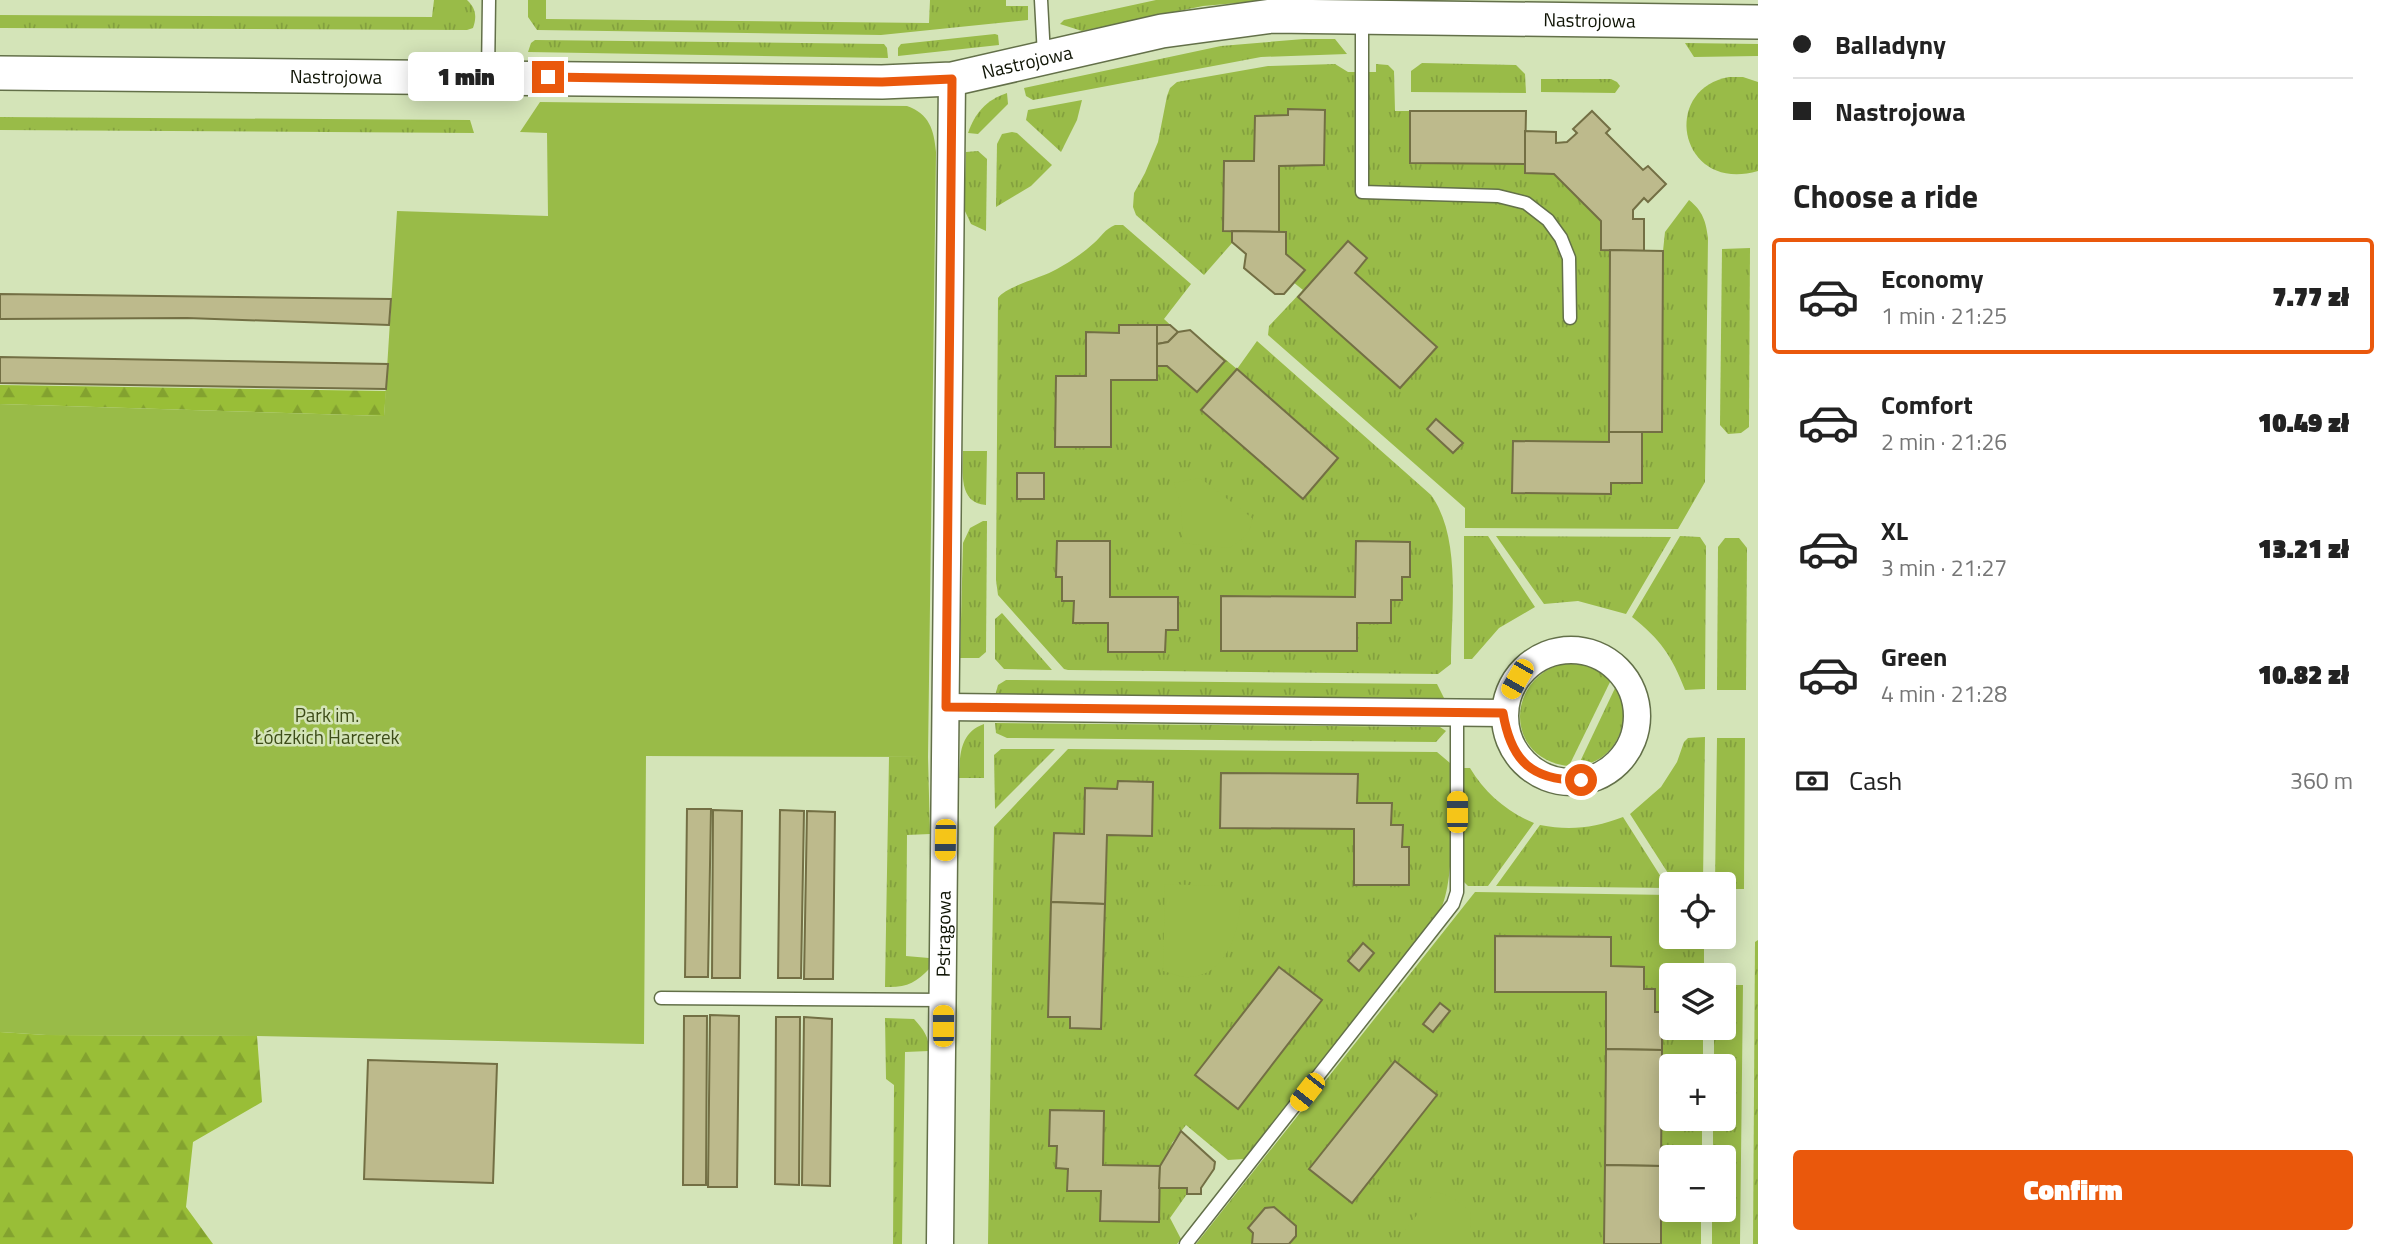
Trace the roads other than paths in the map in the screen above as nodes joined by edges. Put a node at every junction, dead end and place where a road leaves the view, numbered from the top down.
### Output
1 (489, 0) edge
2 (1041, 0) edge
3 (1307, 8) edge
4 (1745, 15) edge
5 (1362, 16) junction
6 (1044, 59) junction
7 (0, 73) edge
8 (488, 76) junction
9 (952, 79) junction
10 (1570, 318) dead end
11 (946, 707) junction
12 (1457, 713) junction
13 (1503, 713) junction
14 (661, 999) dead end
15 (943, 1000) junction
16 (940, 1244) edge
17 (1186, 1244) edge

1 - 8 lane
2 - 6 lane
3 - 5 street, Nastrojowa
3 - 6 street, Nastrojowa
4 - 5 street, Nastrojowa
5 - 10 lane
6 - 9 street, Nastrojowa
7 - 8 street, Nastrojowa
8 - 9 street, Nastrojowa
9 - 11 street, Pstrągowa
11 - 12 street
11 - 15 street, Pstrągowa
12 - 13 street
12 - 17 lane
13 - 13 street
14 - 15 lane
15 - 16 street, Pstrągowa

